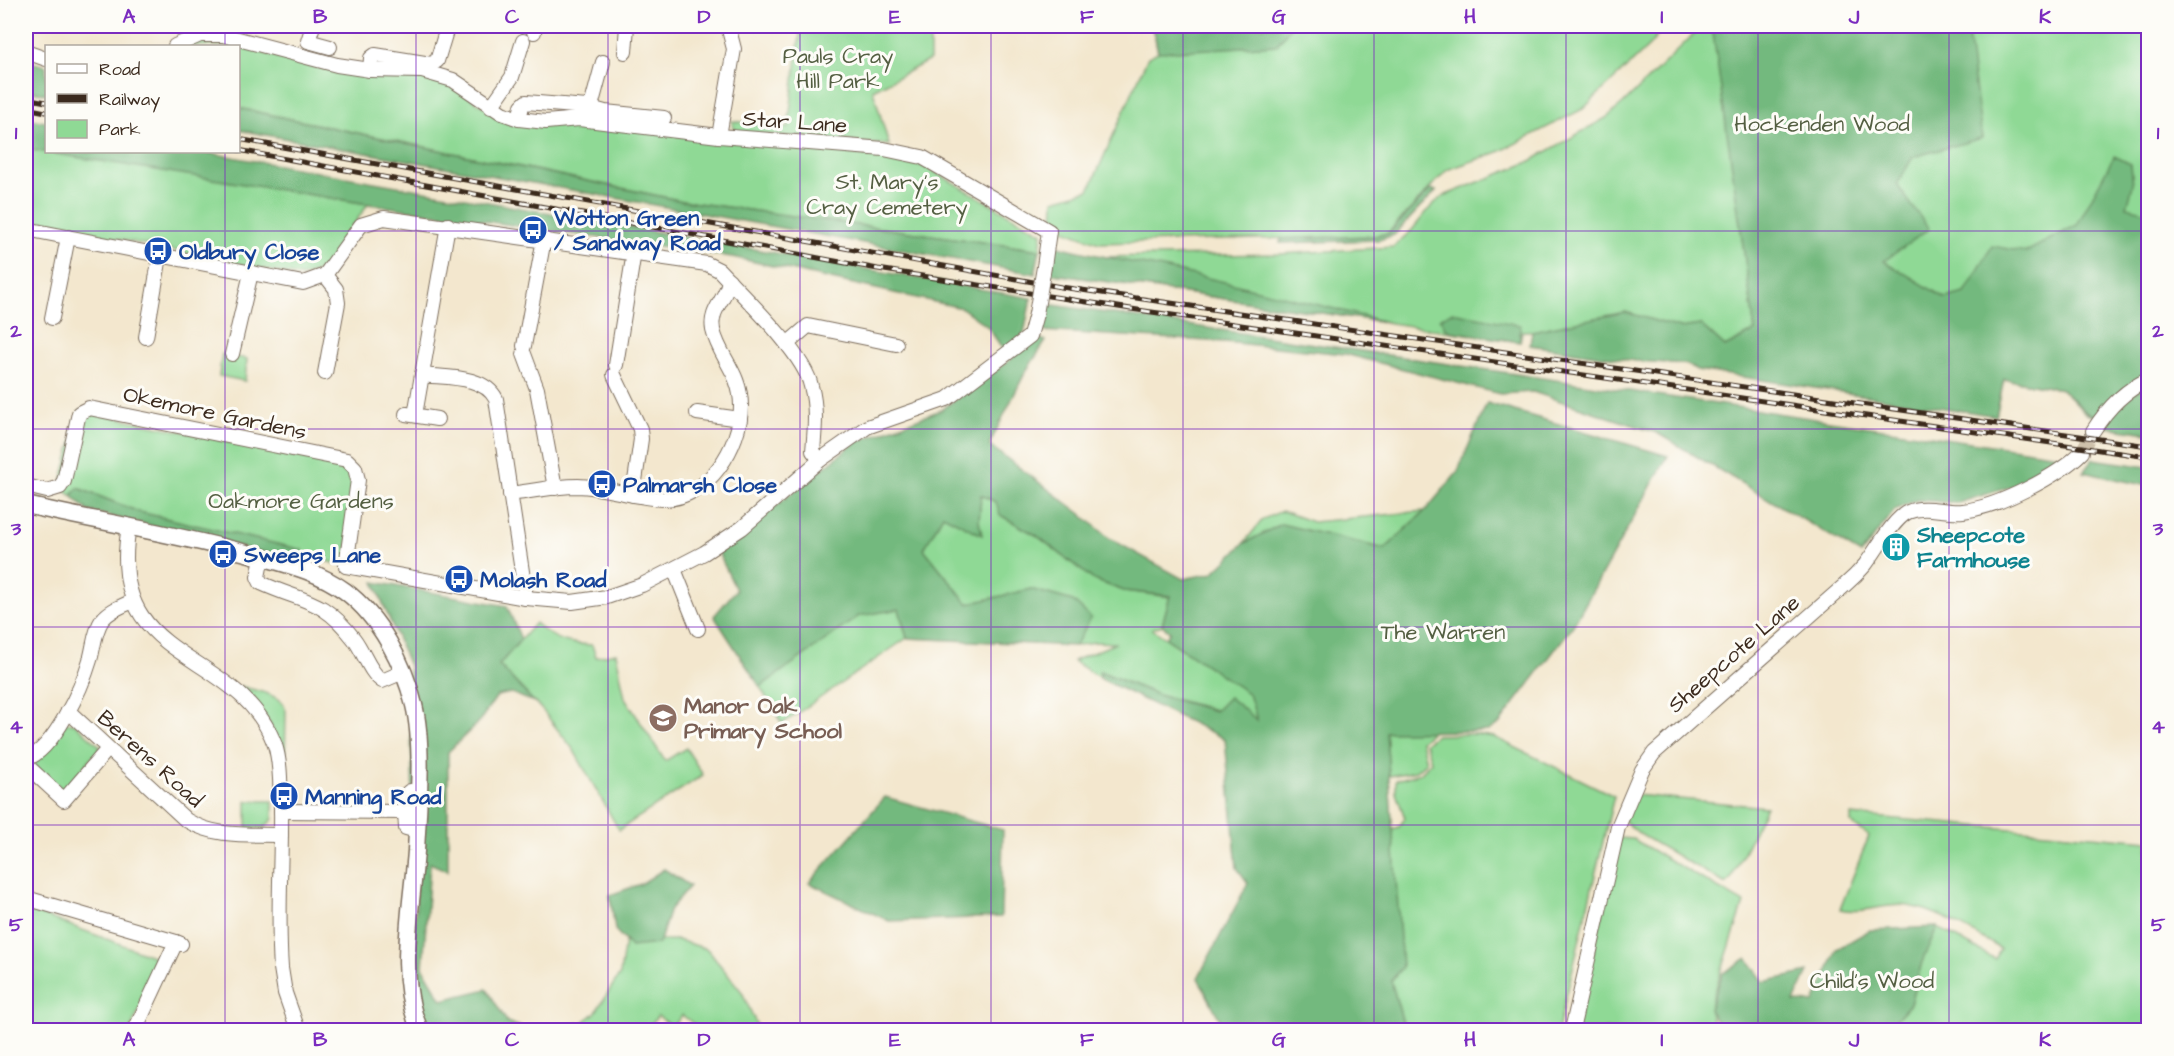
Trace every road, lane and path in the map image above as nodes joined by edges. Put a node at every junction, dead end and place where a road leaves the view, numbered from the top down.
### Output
1 (313, 26) edge
2 (627, 26) edge
3 (728, 26) edge
4 (447, 28) dead end
5 (523, 41) dead end
6 (177, 45) edge
7 (330, 47) dead end
8 (26, 51) edge
9 (625, 52) dead end
10 (45, 59) edge
11 (603, 62) dead end
12 (370, 70) junction
13 (491, 106) junction
14 (587, 107) junction
15 (664, 118) dead end
16 (519, 119) junction
17 (719, 136) junction
18 (448, 225) junction
19 (26, 229) edge
20 (68, 237) junction
21 (544, 239) junction
22 (634, 252) junction
23 (160, 256) junction
24 (251, 273) junction
25 (325, 275) junction
26 (729, 280) junction
27 (52, 318) dead end
28 (146, 337) dead end
29 (788, 344) junction
30 (896, 344) dead end
31 (232, 354) dead end
32 (325, 373) dead end
33 (422, 375) junction
34 (2148, 380) edge
35 (697, 413) dead end
36 (437, 419) dead end
37 (740, 419) junction
38 (2093, 431) tunnel mouth
39 (2082, 452) tunnel mouth
40 (820, 460) junction
41 (26, 486) edge
42 (555, 488) junction
43 (510, 494) junction
44 (633, 495) junction
45 (26, 505) edge
46 (129, 526) junction
47 (262, 557) junction
48 (346, 566) junction
49 (674, 569) junction
50 (329, 581) junction
51 (526, 598) junction
52 (133, 601) junction
53 (698, 629) dead end
54 (403, 672) junction
55 (68, 711) junction
56 (108, 749) junction
57 (26, 759) edge
58 (26, 765) edge
59 (418, 791) junction
60 (281, 810) junction
61 (405, 812) junction
62 (417, 831) junction
63 (281, 835) junction
64 (26, 898) edge
65 (135, 1030) edge
66 (298, 1030) edge
67 (420, 1030) edge
68 (1572, 1030) edge

1 - 7 street
2 - 9 street
3 - 17 street
4 - 12 street
5 - 13 street
6 - 12 street, Star Lane
8 - 10 street
11 - 14 street
12 - 13 street, Star Lane
13 - 16 street, Star Lane
14 - 15 street
14 - 16 street
16 - 17 street, Star Lane
17 - 40 street, Star Lane, bridge
18 - 21 street
18 - 25 street
18 - 33 street
19 - 20 street
20 - 23 street
20 - 27 street
21 - 22 street
21 - 42 street
22 - 26 street
22 - 44 street
23 - 24 street
23 - 28 street
24 - 25 street
24 - 31 street
25 - 32 street
26 - 29 street
26 - 37 street
29 - 30 street
29 - 40 street
33 - 36 street
33 - 43 street
34 - 38 street
35 - 37 street
37 - 44 street
39 - 68 street, Sheepcote Lane
40 - 49 street
41 - 48 street, Okemore Gardens
42 - 43 street
42 - 44 street
43 - 51 street
45 - 46 main road
46 - 47 main road
46 - 52 street
47 - 50 main road
47 - 54 street
48 - 50 street
48 - 51 street
49 - 51 street
49 - 53 street
50 - 54 main road
52 - 55 street
52 - 60 street
54 - 59 main road
55 - 56 street, Berens Road
55 - 57 street
56 - 58 street
56 - 63 street, Berens Road
59 - 61 street
59 - 62 main road
60 - 61 street
60 - 63 street
61 - 62 street
62 - 67 main road
63 - 66 street
64 - 65 street

